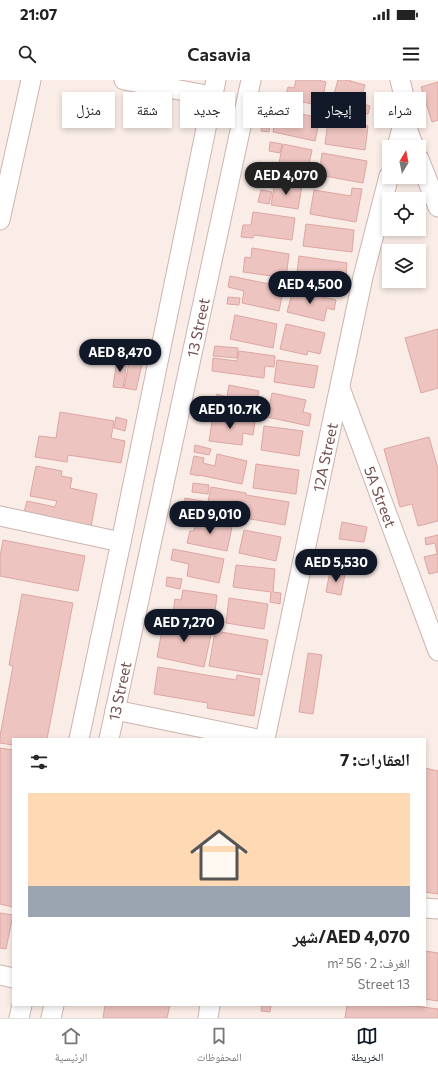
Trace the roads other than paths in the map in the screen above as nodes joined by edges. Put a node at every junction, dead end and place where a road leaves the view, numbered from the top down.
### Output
1 (30, 80) edge
2 (124, 80) edge
3 (251, 80) edge
4 (400, 80) edge
5 (214, 88) edge
6 (404, 92) edge
7 (402, 128) edge
8 (407, 128) edge
9 (399, 140) edge
10 (411, 140) edge
11 (426, 177) edge
12 (387, 184) edge
13 (438, 207) edge
14 (0, 220) edge
15 (340, 388) junction
16 (0, 516) edge
17 (121, 542) junction
18 (438, 651) edge
19 (115, 710) junction
20 (79, 738) edge
21 (109, 738) edge
22 (252, 738) edge
23 (265, 738) edge
24 (426, 908) edge
25 (438, 909) edge
26 (0, 975) edge
27 (12, 978) edge
28 (22, 1006) edge
29 (54, 1006) edge
30 (210, 1006) edge
31 (19, 1018) edge
32 (51, 1018) edge
33 (208, 1018) edge

1 - 14 street
2 - 5 street
3 - 19 street, 13 Street
4 - 6 street
5 - 17 street, 13 Street
7 - 9 street
8 - 10 street
11 - 13 street
12 - 15 street, 12A Street
15 - 18 street, 5A Street
15 - 23 street, 12A Street
16 - 17 street
17 - 20 street, 13 Street
19 - 21 street, 13 Street
19 - 22 street
24 - 25 street
26 - 27 street
28 - 31 street
29 - 32 street
30 - 33 street

